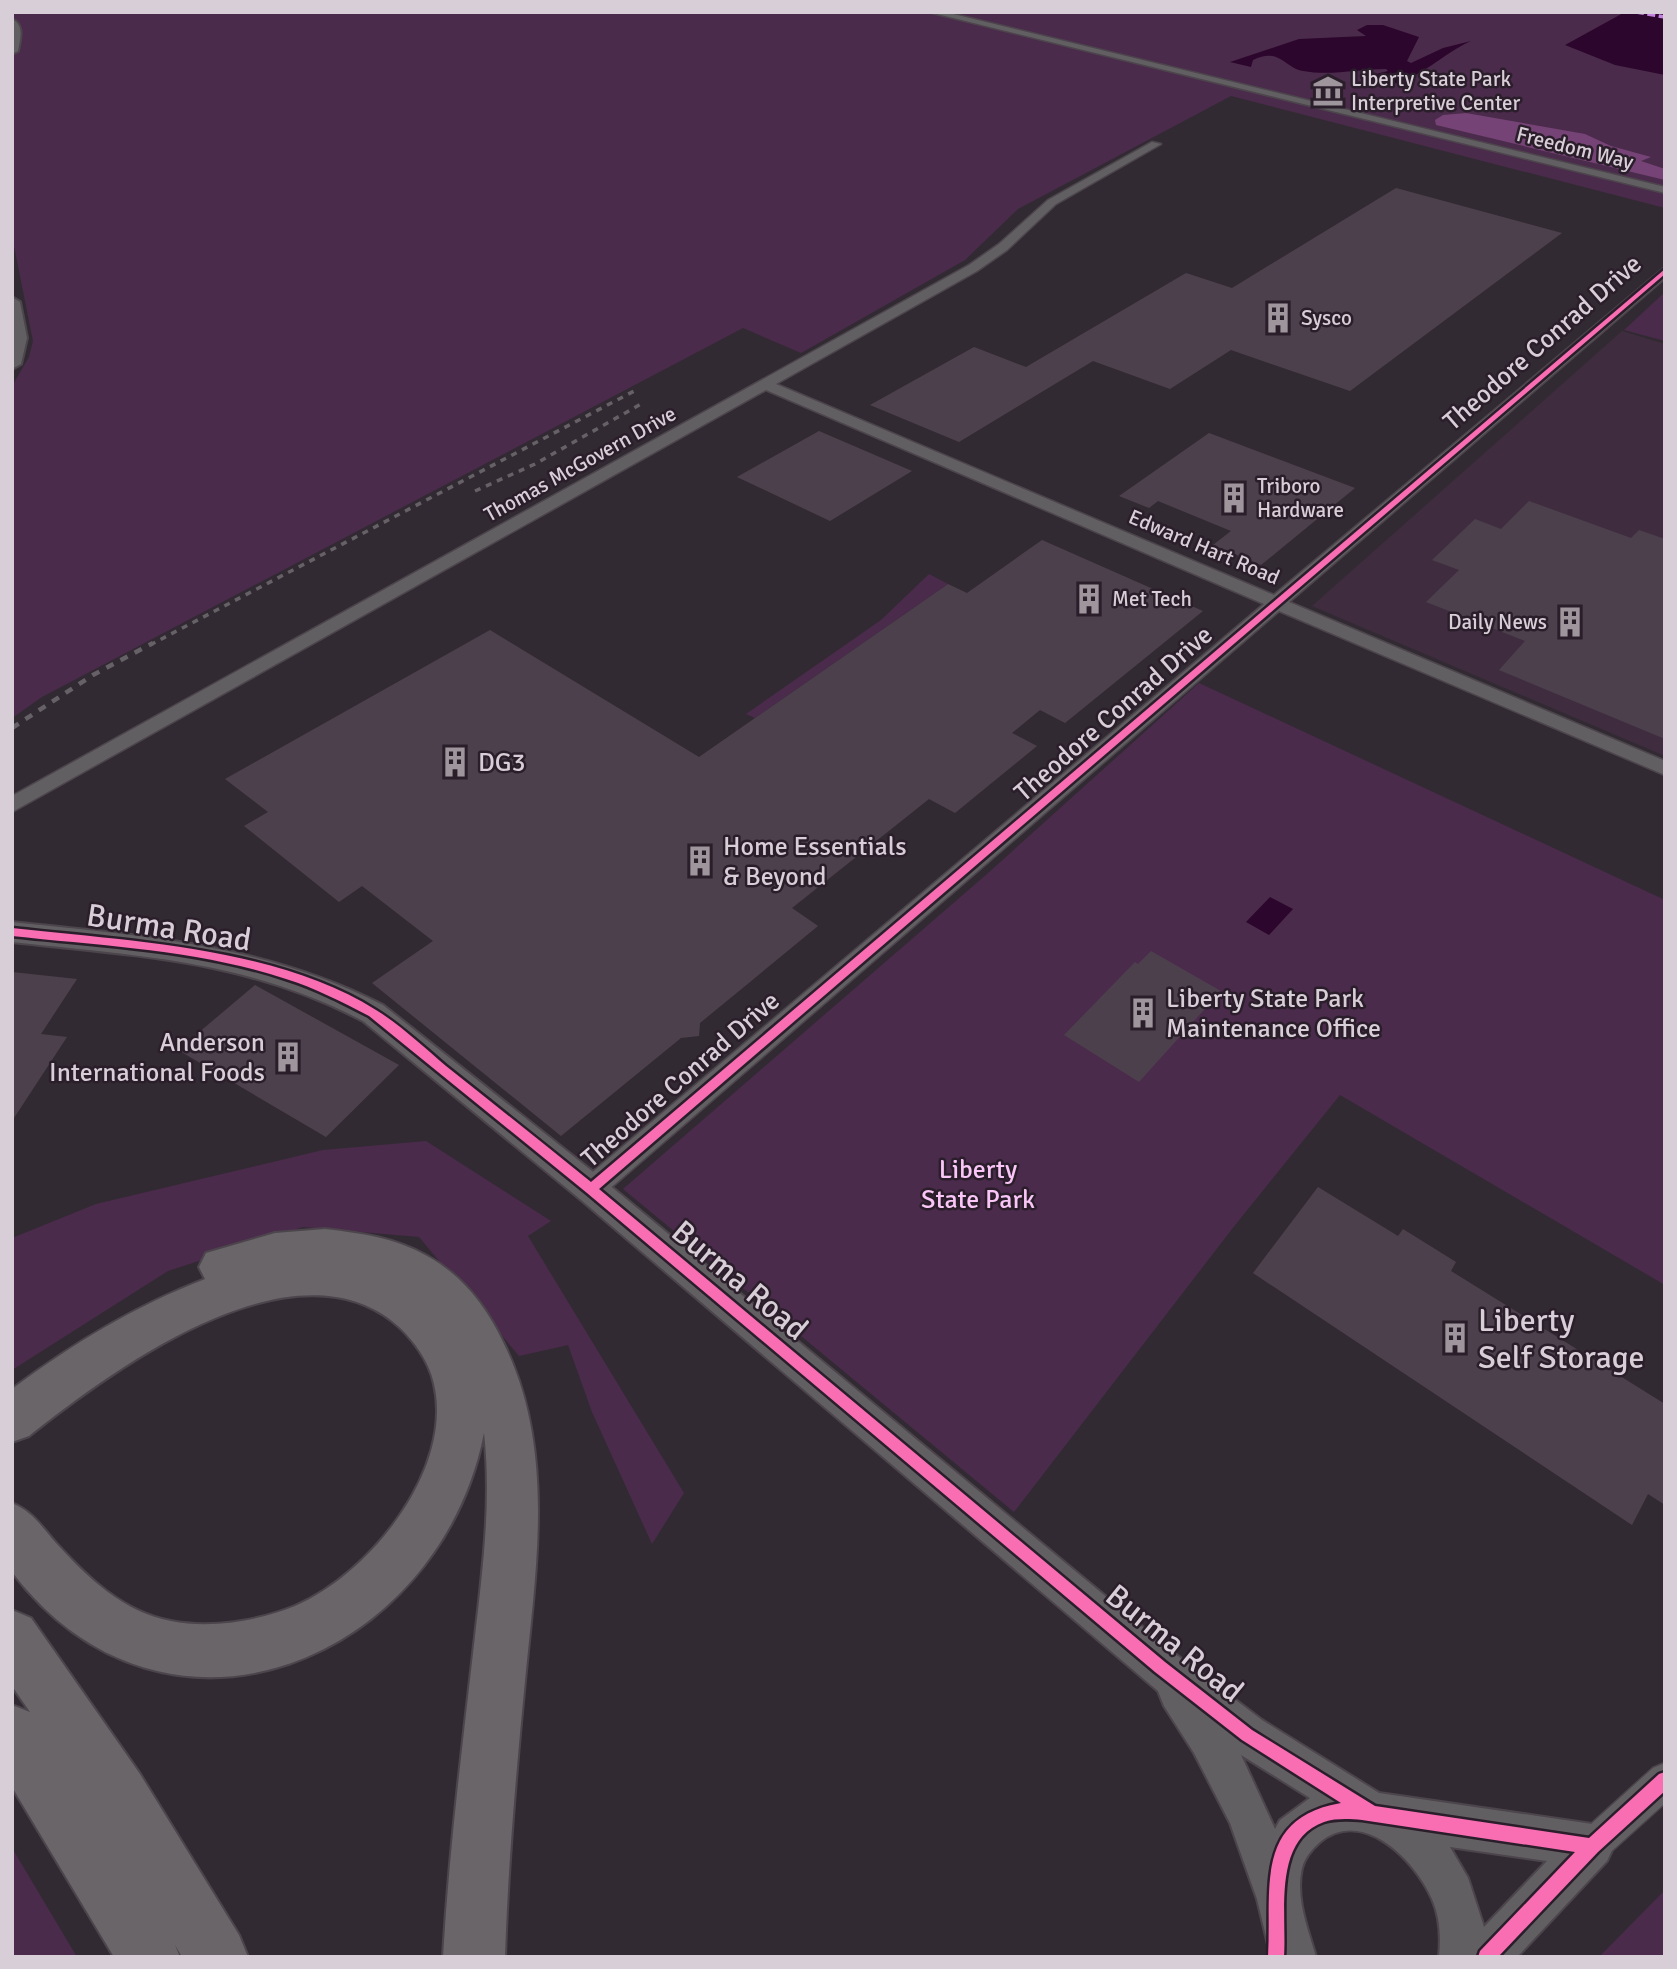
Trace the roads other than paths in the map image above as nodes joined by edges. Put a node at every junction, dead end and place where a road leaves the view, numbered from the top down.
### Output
1 (933, 12) edge
2 (950, 12) edge
3 (12, 22) edge
4 (12, 51) edge
5 (1150, 63) junction
6 (1156, 144) dead end
7 (1665, 190) edge
8 (1665, 271) edge
9 (12, 302) edge
10 (12, 364) edge
11 (764, 384) junction
12 (1277, 603) junction
13 (1665, 769) edge
14 (12, 806) edge
15 (12, 932) edge
16 (591, 1189) junction
17 (12, 1387) edge
18 (12, 1419) edge
19 (12, 1529) edge
20 (12, 1637) edge
21 (1160, 1667) junction
22 (12, 1733) edge
23 (1665, 1780) edge
24 (1378, 1814) junction
25 (1592, 1846) junction
26 (1277, 1902) junction
27 (149, 1957) edge
28 (217, 1957) edge
29 (474, 1957) edge
30 (1276, 1957) edge
31 (1294, 1957) edge
32 (1462, 1957) edge
33 (1486, 1957) edge

1 - 5 street, Freedom Way
2 - 5 street, Freedom Way
3 - 4 street
5 - 7 street, Freedom Way
6 - 11 street, Thomas McGovern Drive
8 - 12 street, Theodore Conrad Drive
9 - 10 street
11 - 12 street, Edward Hart Road
11 - 14 street, Thomas McGovern Drive
12 - 13 street, Edward Hart Road
12 - 16 street, Theodore Conrad Drive
15 - 16 street, Burma Road
16 - 21 street, Burma Road
17 - 29 highway
18 - 19 highway
20 - 28 highway
21 - 24 street, Burma Road
21 - 26 street, Burma Road
22 - 27 highway
23 - 25 street
24 - 25 street
24 - 26 street
24 - 32 street, Burma Road
25 - 33 street
26 - 30 street
26 - 31 street, Burma Road

